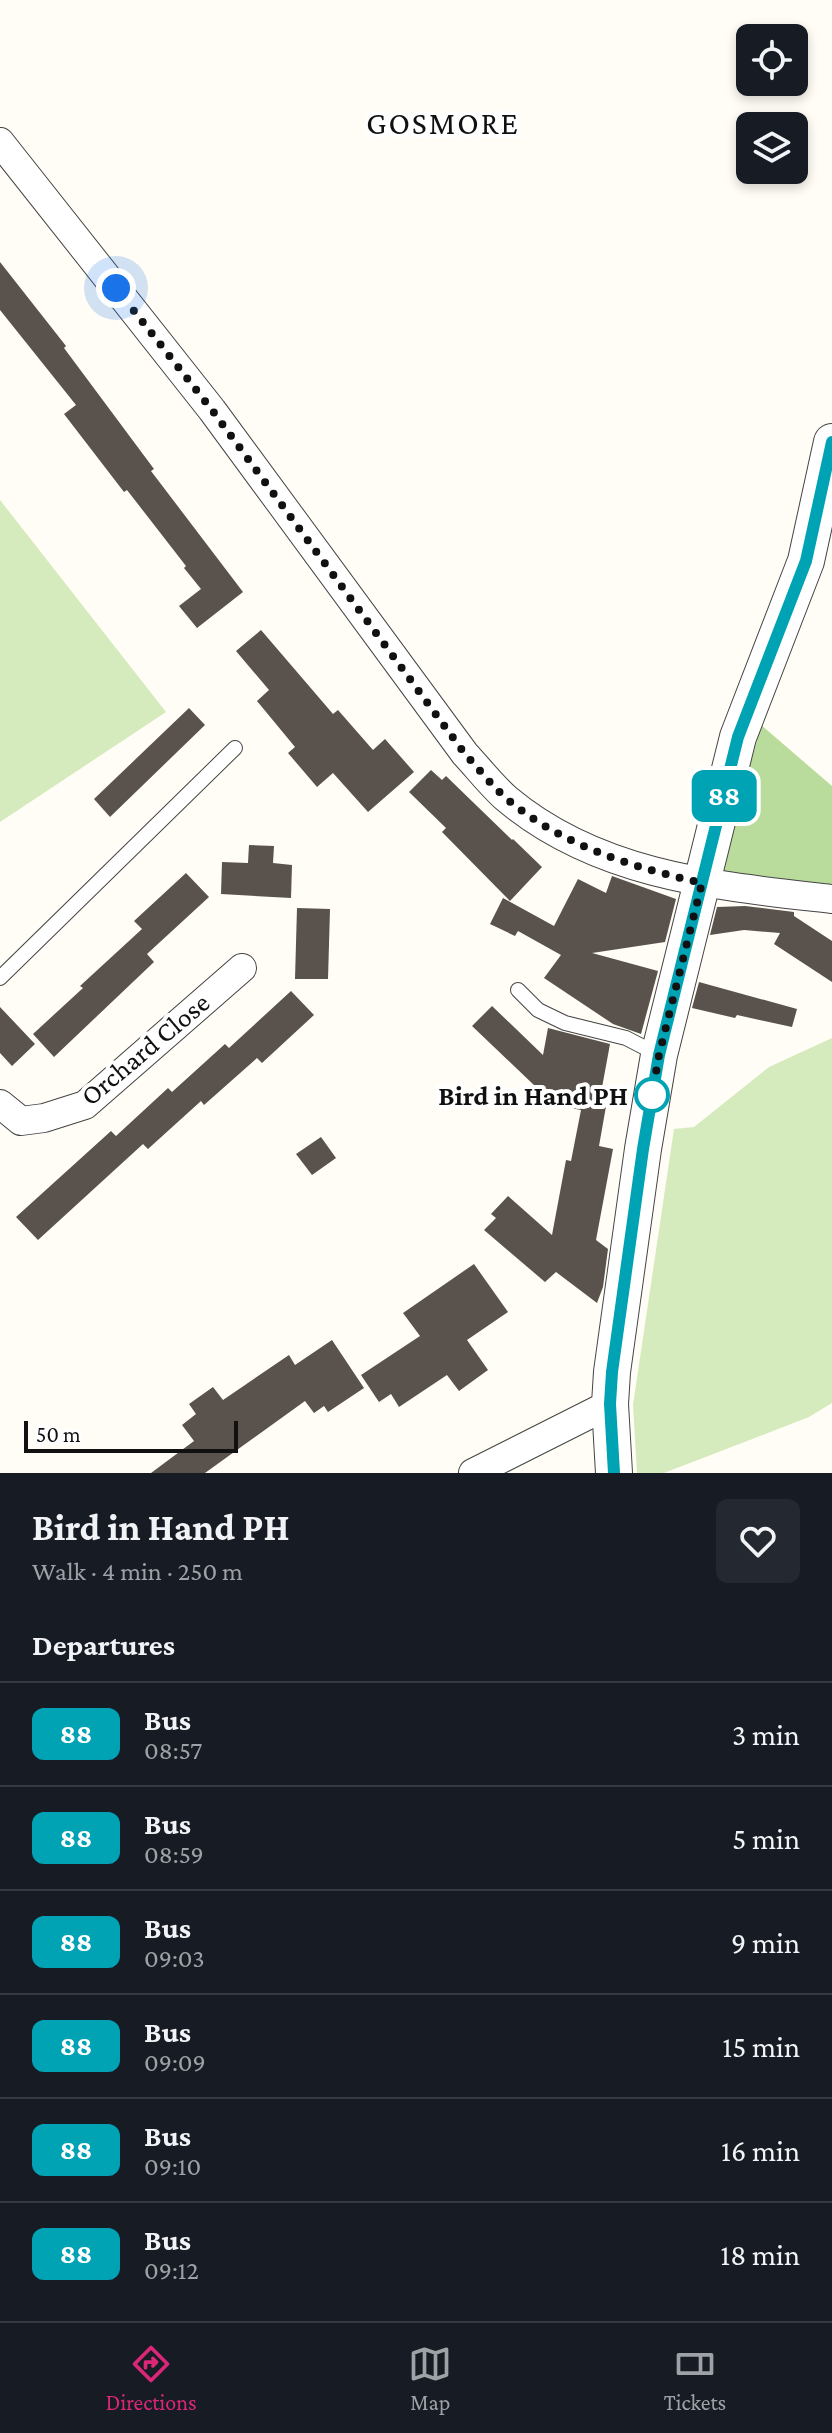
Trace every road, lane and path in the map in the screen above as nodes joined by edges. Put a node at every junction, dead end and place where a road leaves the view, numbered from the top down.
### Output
1 (0, 142) edge
2 (832, 442) edge
3 (235, 748) dead end
4 (702, 883) junction
5 (832, 899) edge
6 (242, 968) dead end
7 (0, 978) edge
8 (518, 990) dead end
9 (659, 1055) junction
10 (0, 1104) edge
11 (610, 1404) junction
12 (473, 1473) edge
13 (614, 1473) edge

1 - 4 street
2 - 4 street
3 - 7 lane
4 - 5 street
4 - 9 street
6 - 10 street, Orchard Close
8 - 9 lane
9 - 11 street
11 - 12 street
11 - 13 street

